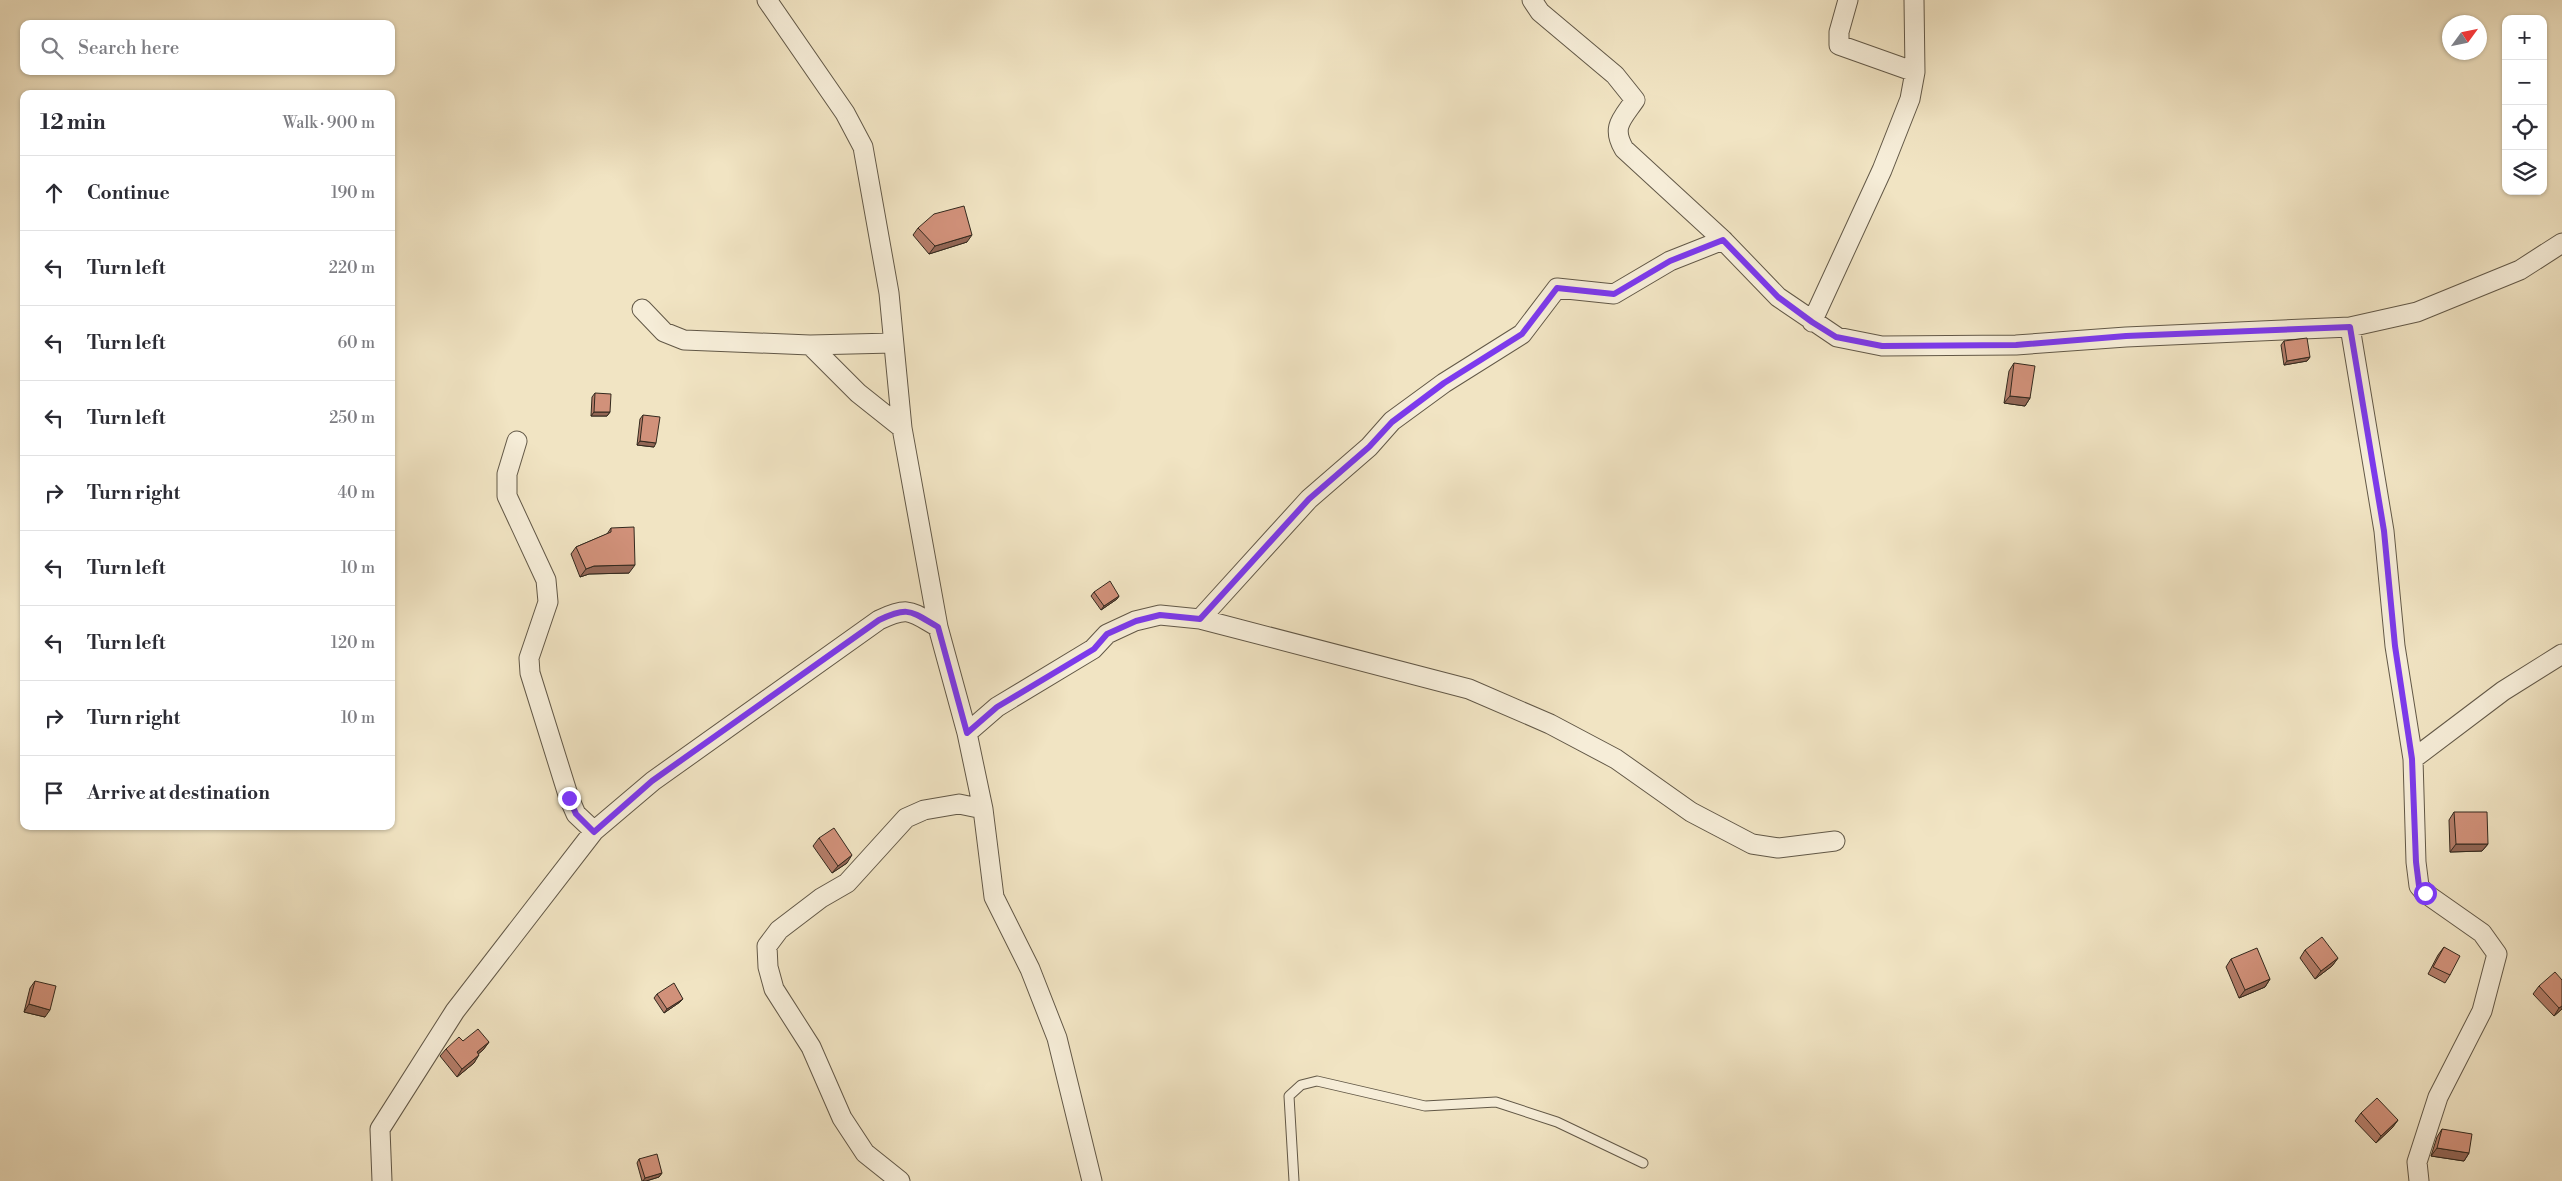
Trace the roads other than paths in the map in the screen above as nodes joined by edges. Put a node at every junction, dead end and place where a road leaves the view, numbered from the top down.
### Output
1 (767, 0) edge
2 (1532, 0) edge
3 (1848, 0) edge
4 (1914, 0) edge
5 (1915, 72) junction
6 (1723, 240) junction
7 (2562, 243) edge
8 (642, 309) dead end
9 (1812, 322) junction
10 (2350, 327) junction
11 (893, 343) junction
12 (810, 345) junction
13 (902, 428) junction
14 (517, 441) dead end
15 (1200, 619) junction
16 (938, 627) junction
17 (2562, 654) edge
18 (967, 733) junction
19 (2412, 759) junction
20 (983, 809) junction
21 (594, 832) junction
22 (1834, 842) dead end
23 (1643, 1163) dead end
24 (382, 1181) edge
25 (900, 1181) edge
26 (1092, 1181) edge
27 (1294, 1181) edge
28 (2419, 1181) edge

1 - 11 street
2 - 6 street
3 - 5 street
4 - 5 street
5 - 9 street
6 - 9 street
6 - 15 street
7 - 10 street
8 - 12 street
9 - 10 street
10 - 19 street
11 - 12 street
11 - 13 street
12 - 13 street
13 - 16 street
14 - 21 street
15 - 18 street
15 - 22 street
16 - 18 street
16 - 21 street
17 - 19 street
18 - 20 street
19 - 28 street
20 - 25 street
20 - 26 street
21 - 24 street
23 - 27 lane

